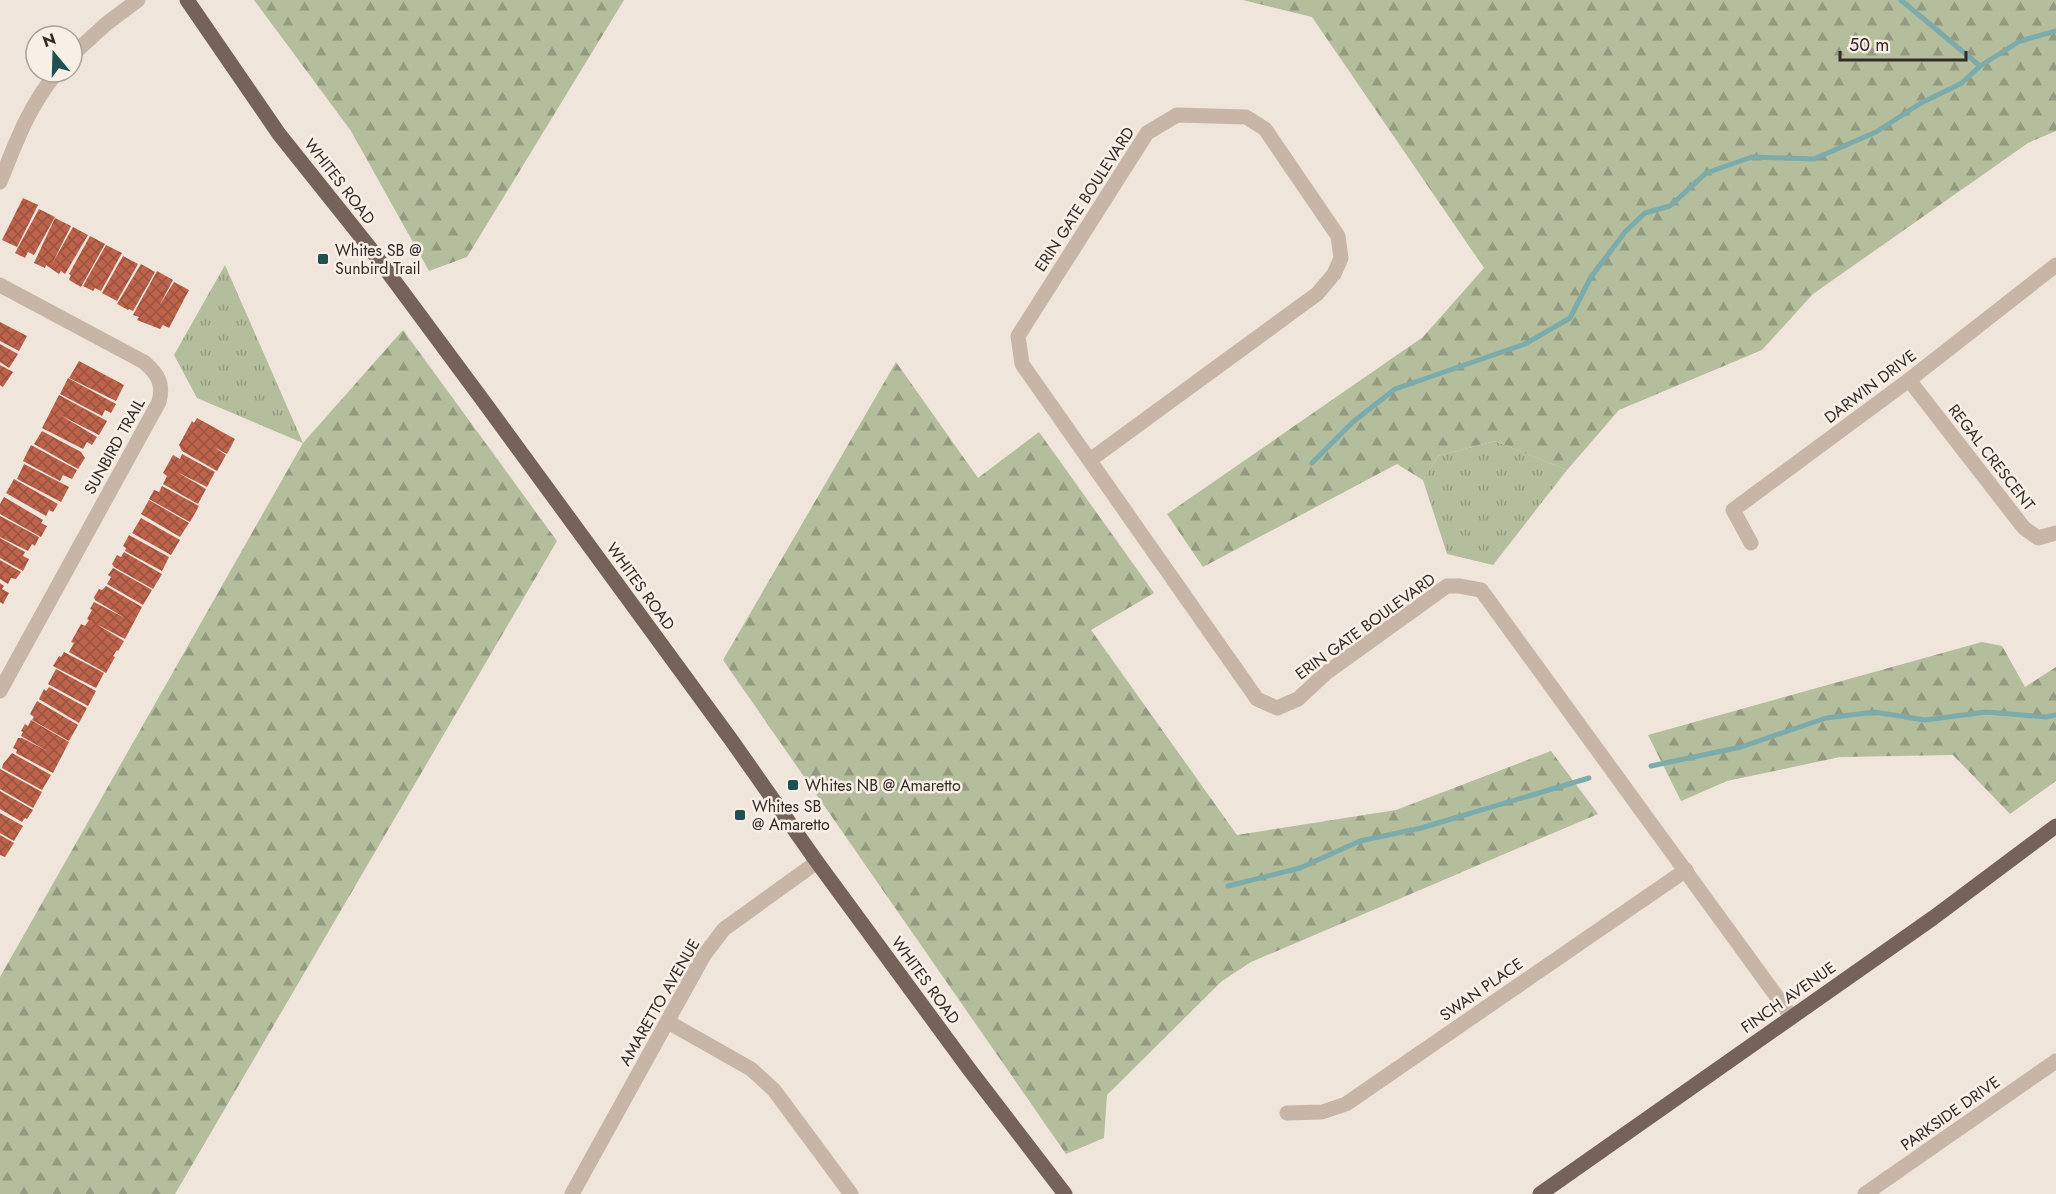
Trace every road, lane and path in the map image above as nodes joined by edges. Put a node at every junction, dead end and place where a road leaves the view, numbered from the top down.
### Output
1 (138, 0) edge
2 (187, 0) edge
3 (84, 44) edge
4 (48, 84) edge
5 (0, 182) edge
6 (2056, 266) edge
7 (0, 285) edge
8 (1909, 380) junction
9 (1090, 460) junction
10 (2056, 533) edge
11 (1751, 543) dead end
12 (0, 691) edge
13 (2056, 826) edge
14 (817, 862) junction
15 (1686, 870) junction
16 (1791, 1016) junction
17 (668, 1022) junction
18 (2056, 1061) edge
19 (1287, 1113) dead end
20 (572, 1194) edge
21 (851, 1194) edge
22 (1065, 1194) edge
23 (1540, 1194) edge
24 (1865, 1194) edge

1 - 3 street
2 - 14 main road, WHITES ROAD
4 - 5 street
6 - 8 street, DARWIN DRIVE
7 - 12 street, SUNBIRD TRAIL
8 - 10 street, REGAL CRESCENT
8 - 11 street, DARWIN DRIVE
9 - 9 street, ERIN GATE BOULEVARD
9 - 15 street, ERIN GATE BOULEVARD
13 - 16 main road, FINCH AVENUE
14 - 17 street, AMARETTO AVENUE
14 - 22 main road, WHITES ROAD
15 - 16 street, ERIN GATE BOULEVARD
15 - 19 street, SWAN PLACE
16 - 23 main road, FINCH AVENUE
17 - 20 street, AMARETTO AVENUE
17 - 21 street
18 - 24 street, PARKSIDE DRIVE

